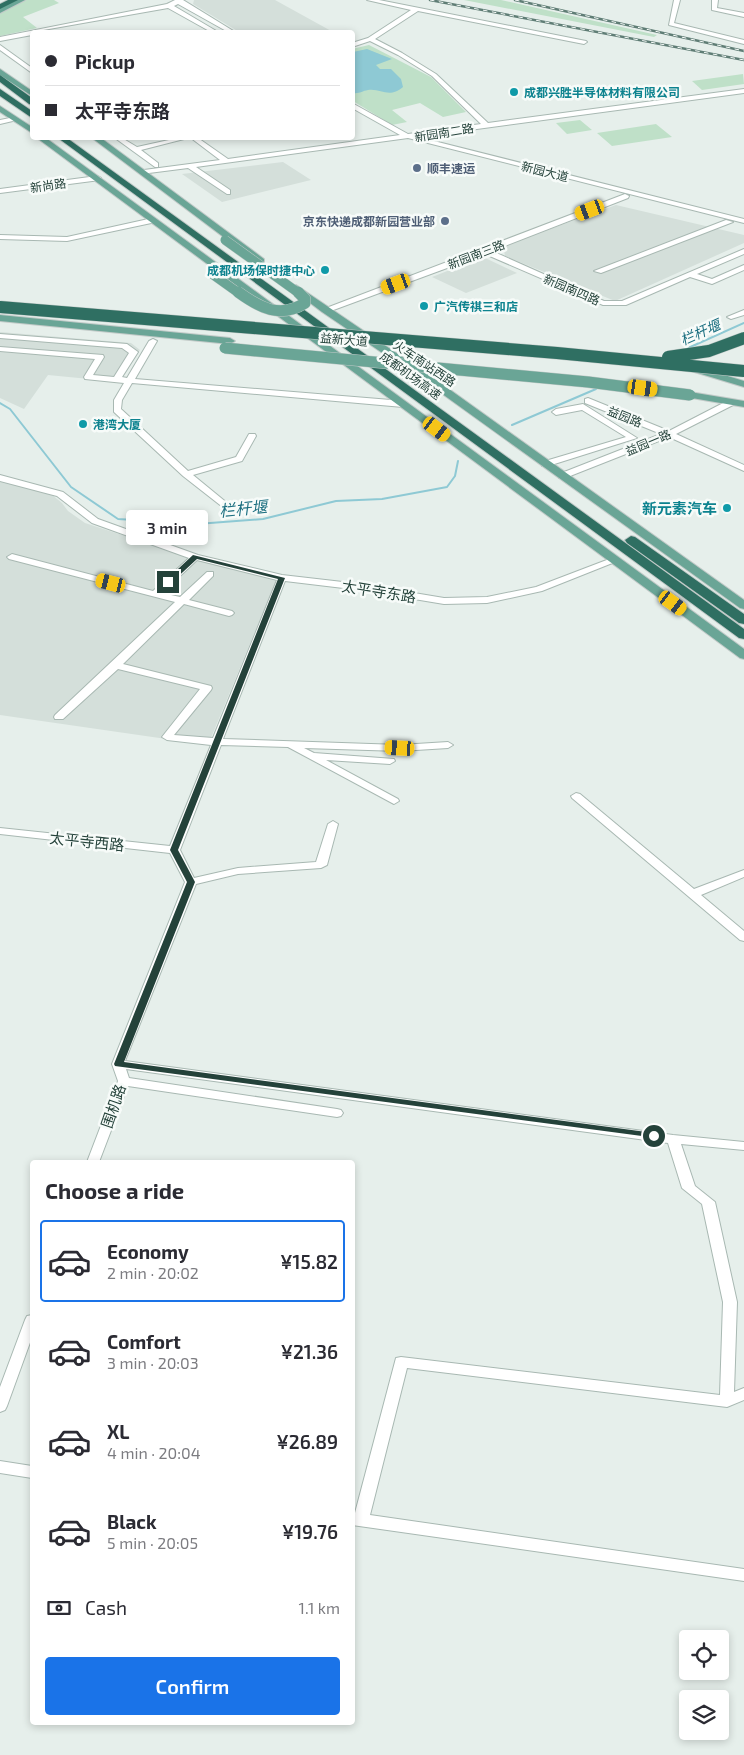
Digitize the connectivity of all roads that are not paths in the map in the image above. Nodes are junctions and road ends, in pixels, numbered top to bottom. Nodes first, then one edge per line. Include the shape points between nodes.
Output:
1 (14, 0) edge
2 (21, 0) edge
3 (180, 0) edge
4 (370, 0) edge
5 (677, 0) edge
6 (715, 0) edge
7 (169, 6) junction
8 (0, 7) edge
9 (417, 9) junction
10 (0, 11) edge
11 (744, 16) edge
12 (43, 30) edge
13 (211, 30) edge
14 (229, 30) edge
15 (30, 33) edge
16 (0, 39) edge
17 (370, 39) junction
18 (584, 42) dead end
19 (744, 42) edge
20 (355, 44) edge
21 (0, 47) edge
22 (30, 70) edge
23 (0, 72) edge
24 (0, 78) edge
25 (0, 85) edge
26 (744, 91) edge
27 (0, 92) edge
28 (30, 93) edge
29 (0, 100) edge
30 (30, 100) edge
31 (355, 107) edge
32 (0, 108) edge
33 (30, 108) edge
34 (355, 113) edge
35 (30, 114) edge
36 (16, 119) junction
37 (0, 122) edge
38 (30, 122) edge
39 (486, 125) junction
40 (30, 130) edge
41 (411, 137) junction
42 (399, 138) junction
43 (44, 140) edge
44 (55, 140) edge
45 (65, 140) edge
46 (75, 140) edge
47 (82, 140) edge
48 (99, 140) edge
49 (121, 140) edge
50 (175, 140) edge
51 (197, 140) edge
52 (136, 149) junction
53 (102, 159) junction
54 (227, 161) junction
55 (155, 164) dead end
56 (190, 166) junction
57 (144, 172) junction
58 (97, 178) junction
59 (124, 183) junction
60 (0, 191) edge
61 (227, 192) dead end
62 (625, 196) junction
63 (189, 206) junction
64 (153, 220) junction
65 (744, 221) edge
66 (730, 222) junction
67 (744, 226) edge
68 (0, 237) edge
69 (485, 251) junction
70 (744, 251) edge
71 (240, 264) junction
72 (744, 268) edge
73 (598, 272) dead end
74 (690, 274) junction
75 (0, 307) edge
76 (325, 310) junction
77 (744, 312) edge
78 (0, 313) edge
79 (731, 317) dead end
80 (0, 318) edge
81 (340, 320) junction
82 (0, 327) edge
83 (0, 336) edge
84 (744, 338) edge
85 (153, 341) junction
86 (227, 345) junction
87 (0, 349) edge
88 (557, 353) junction
89 (744, 371) edge
90 (744, 378) edge
91 (117, 379) junction
92 (130, 380) junction
93 (744, 384) edge
94 (690, 391) junction
95 (744, 396) edge
96 (588, 401) dead end
97 (732, 402) junction
98 (403, 404) junction
99 (744, 404) edge
100 (556, 412) dead end
101 (669, 434) junction
102 (252, 436) dead end
103 (633, 438) junction
104 (643, 445) junction
105 (545, 464) junction
106 (744, 468) edge
107 (186, 474) junction
108 (562, 476) junction
109 (0, 478) edge
110 (229, 509) dead end
111 (12, 557) dead end
112 (195, 557) junction
113 (614, 560) junction
114 (210, 574) dead end
115 (282, 578) junction
116 (154, 595) junction
117 (181, 603) junction
118 (744, 605) edge
119 (228, 614) dead end
120 (744, 620) edge
121 (744, 635) edge
122 (744, 655) edge
123 (116, 665) junction
124 (59, 716) dead end
125 (217, 742) junction
126 (288, 744) junction
127 (448, 745) dead end
128 (311, 756) junction
129 (390, 761) dead end
130 (576, 796) dead end
131 (394, 801) dead end
132 (333, 824) dead end
133 (0, 831) edge
134 (174, 850) junction
135 (744, 873) edge
136 (191, 882) junction
137 (693, 894) junction
138 (744, 937) edge
139 (118, 1064) junction
140 (124, 1081) junction
141 (337, 1113) dead end
142 (673, 1139) junction
143 (744, 1146) edge
144 (95, 1160) edge
145 (30, 1325) edge
146 (744, 1394) edge
147 (727, 1401) junction
148 (0, 1406) edge
149 (0, 1467) edge
150 (30, 1472) edge
151 (357, 1519) edge
152 (744, 1575) edge

1 - 8 highway
2 - 10 main road
3 - 7 street
3 - 14 street
4 - 9 street
5 - 19 street via 671,24
6 - 11 street via 714,9
7 - 12 street
7 - 13 street
9 - 17 street
9 - 18 street
15 - 16 street
17 - 20 street
17 - 39 street via 434,75
21 - 22 street
23 - 28 main road
24 - 30 highway
25 - 33 highway
26 - 39 street, 新园南二路
27 - 35 highway
29 - 38 highway
31 - 41 street, 新园大道
32 - 36 main road
34 - 42 street, 新园大道
36 - 37 street
36 - 40 main road
39 - 41 street, 新园南二路
41 - 42 street, 新园南二路
41 - 65 street, 新园大道
42 - 54 street, 新园南二路
42 - 62 street, 新园大道
43 - 58 main road
44 - 59 highway
45 - 59 highway, 成都机场高速
46 - 53 highway, 成都机场高速
47 - 53 highway
48 - 57 main road, 火车南站西路
49 - 52 street
50 - 52 street
51 - 54 street
52 - 55 street
53 - 71 highway, 成都机场高速
54 - 56 street, 新园南二路
56 - 57 street, 新园南二路
56 - 61 street
57 - 63 main road, 火车南站西路
58 - 60 street, 新尚路
58 - 64 main road
59 - 71 highway, 成都机场高速
62 - 66 street, 新园大道
62 - 69 street, 新园南三路
63 - 64 main road, bridge via 197,218 297,291 305,303 290,311 262,308 171,243
63 - 76 main road, 火车南站西路
64 - 68 street via 67,239
64 - 98 main road
66 - 67 street, 新园大道
66 - 73 street
69 - 74 street, 新园南四路 via 603,303 623,303
69 - 76 street, 新园南三路
70 - 74 street, 新园南四路
71 - 120 highway, 成都机场高速
71 - 121 highway, 成都机场高速
72 - 74 street via 712,282
75 - 88 highway, bridge
76 - 81 main road, 火车南站西路
77 - 79 street
78 - 90 highway
80 - 86 main road, 益新大道
81 - 93 main road via 388,338 637,358 693,368
81 - 105 main road, 火车南站西路
82 - 85 main road, 益新大道
83 - 91 street via 124,346 134,352
84 - 88 highway, bridge via 709,351 678,356
85 - 86 main road, 益新大道
85 - 92 street
86 - 94 main road, 益新大道, bridge
87 - 91 street via 100,357 88,376
88 - 89 highway, bridge
91 - 92 street
92 - 98 street
92 - 107 street via 118,400 117,410
94 - 95 main road, 益新大道
94 - 97 main road, 益新大道
96 - 101 street, 益园路
97 - 99 main road, 益新大道
97 - 101 street, 益园一路
98 - 113 main road
100 - 103 street via 583,406
101 - 104 street, 益园一路
101 - 106 street, 益园路
102 - 107 street via 239,459
103 - 104 street
103 - 105 street
104 - 108 street, 益园一路
105 - 108 main road, 火车南站西路
107 - 110 street
108 - 118 main road, 火车南站西路
109 - 112 street, 太平寺东路 via 60,494 95,522
111 - 116 street
112 - 115 street, 太平寺东路
112 - 116 street
113 - 115 street, 太平寺东路 via 539,589 487,600 444,601
113 - 122 main road
114 - 117 street
115 - 125 street
116 - 117 street
117 - 119 street
117 - 123 street
123 - 124 street
123 - 125 street via 206,688 167,737
125 - 126 street
125 - 134 street
126 - 127 street via 400,748
126 - 128 street
128 - 129 street
128 - 131 street
130 - 137 street
132 - 136 street via 321,865 238,871
133 - 134 street, 太平寺西路
134 - 136 street
135 - 137 street
136 - 139 street, 围机路
137 - 138 street
139 - 140 street, 围机路
139 - 142 street
140 - 141 street
140 - 144 street, 围机路
142 - 143 street
142 - 147 street via 689,1188 708,1202 730,1302
145 - 148 street
146 - 147 street
147 - 151 street via 401,1362
149 - 150 street
151 - 152 street

